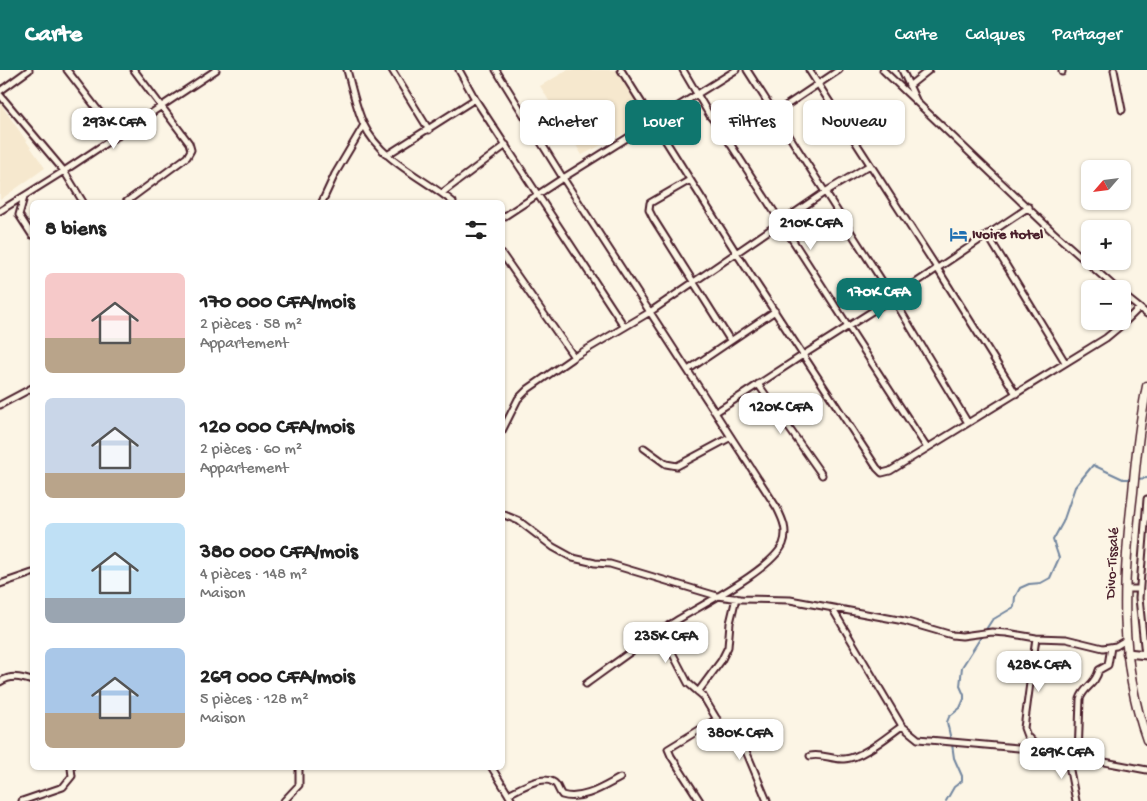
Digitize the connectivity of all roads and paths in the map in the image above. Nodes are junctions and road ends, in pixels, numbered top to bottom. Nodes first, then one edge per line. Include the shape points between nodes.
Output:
1 (29, 70) edge
2 (67, 70) edge
3 (134, 70) edge
4 (216, 70) edge
5 (347, 70) edge
6 (392, 70) edge
7 (459, 70) edge
8 (496, 70) edge
9 (621, 70) edge
10 (683, 70) edge
11 (736, 70) edge
12 (747, 70) edge
13 (808, 70) edge
14 (839, 70) edge
15 (883, 70) edge
16 (902, 70) edge
17 (929, 70) edge
18 (1114, 70) edge
19 (818, 84) junction
20 (909, 86) junction
21 (0, 91) edge
22 (697, 94) junction
23 (0, 95) edge
24 (476, 99) junction
25 (641, 100) edge
26 (688, 100) edge
27 (767, 100) edge
28 (793, 101) edge
29 (918, 103) junction
30 (162, 106) junction
31 (1122, 110) dead end
32 (364, 125) junction
33 (429, 130) junction
34 (118, 136) junction
35 (625, 139) edge
36 (793, 141) edge
37 (506, 145) junction
38 (669, 145) edge
39 (387, 155) junction
40 (870, 164) junction
41 (64, 171) junction
42 (562, 178) junction
43 (690, 180) junction
44 (825, 192) junction
45 (442, 193) junction
46 (538, 194) junction
47 (24, 197) junction
48 (82, 200) edge
49 (129, 200) edge
50 (323, 200) edge
51 (451, 200) edge
52 (1028, 207) junction
53 (0, 210) edge
54 (505, 216) edge
55 (782, 223) junction
56 (30, 232) edge
57 (988, 234) junction
58 (737, 254) junction
59 (505, 258) edge
60 (937, 268) junction
61 (1107, 280) edge
62 (693, 282) junction
63 (893, 298) junction
64 (1131, 301) edge
65 (1139, 308) junction
66 (775, 310) junction
67 (650, 312) junction
68 (1147, 314) edge
69 (624, 326) junction
70 (848, 328) junction
71 (730, 340) junction
72 (803, 355) junction
73 (574, 357) junction
74 (1065, 362) junction
75 (688, 370) junction
76 (758, 384) junction
77 (1147, 386) edge
78 (30, 389) edge
79 (1016, 394) junction
80 (0, 405) edge
81 (716, 412) junction
82 (968, 422) junction
83 (505, 426) edge
84 (731, 437) junction
85 (644, 448) dead end
86 (927, 448) junction
87 (822, 475) dead end
88 (1147, 499) edge
89 (505, 515) edge
90 (30, 575) edge
91 (0, 584) edge
92 (1125, 589) junction
93 (1140, 589) junction
94 (717, 596) junction
95 (736, 598) junction
96 (832, 608) junction
97 (670, 625) junction
98 (1036, 638) junction
99 (1126, 640) junction
100 (1111, 647) junction
101 (1127, 653) junction
102 (1146, 655) edge
103 (30, 680) edge
104 (0, 682) edge
105 (586, 684) dead end
106 (698, 692) junction
107 (716, 719) junction
108 (902, 726) junction
109 (1147, 740) edge
110 (1040, 750) junction
111 (1067, 755) junction
112 (810, 756) dead end
113 (1078, 757) junction
114 (71, 770) edge
115 (299, 770) edge
116 (493, 770) edge
117 (1147, 770) edge
118 (620, 778) dead end
119 (508, 794) junction
120 (583, 799) edge
121 (22, 801) edge
122 (284, 801) edge
123 (512, 801) edge
124 (700, 801) edge
125 (767, 801) edge
126 (1076, 801) edge

1 - 21 street
2 - 34 street
3 - 30 street
4 - 30 street
5 - 32 street
6 - 33 street
7 - 24 street
8 - 42 street
9 - 25 street
10 - 22 street
11 - 22 street
12 - 27 street
13 - 19 street
14 - 19 street
15 - 29 street
16 - 20 street
17 - 20 street
18 - 31 street
19 - 28 street
19 - 40 street
20 - 29 street
22 - 26 street
22 - 55 street
23 - 41 street
24 - 33 street
24 - 37 street
29 - 52 street
30 - 34 street
30 - 49 street via 190,150 187,157
32 - 39 street
32 - 50 street
33 - 39 street
34 - 41 street
35 - 42 street
36 - 44 street
37 - 45 street
37 - 46 street
38 - 43 street
39 - 45 street
40 - 44 street
40 - 60 street
41 - 47 street
41 - 48 street
42 - 46 street
42 - 67 street
43 - 58 street
43 - 62 street via 650,203 649,210
44 - 55 street
44 - 63 street
45 - 51 street
46 - 54 street
46 - 69 street
47 - 53 street
47 - 56 street via 19,216
52 - 57 street
52 - 61 street
55 - 58 street
55 - 70 street
57 - 60 street
57 - 74 street
58 - 62 street
58 - 66 street
59 - 73 street
60 - 63 street
60 - 79 street
62 - 67 street
62 - 71 street
63 - 70 street
63 - 82 street
64 - 65 street
65 - 68 street
65 - 74 street via 1115,330
66 - 71 street
66 - 72 street
67 - 69 street
67 - 75 street
69 - 73 street
70 - 72 street
70 - 86 street
71 - 75 street
72 - 76 street
72 - 86 street via 882,473
73 - 83 street via 528,389 518,399
74 - 79 street
75 - 81 street
76 - 81 street
76 - 87 street
77 - 92 main road, Divo-Tissalé via 1131,504
78 - 80 street
79 - 82 street
81 - 84 street
82 - 86 street
84 - 85 street via 677,466 666,464
84 - 94 street via 777,508 786,534 782,545 767,562
88 - 93 street
89 - 94 street via 519,521 573,558 610,564
90 - 91 street
92 - 93 street
92 - 99 main road, Divo-Tissalé
93 - 102 street
94 - 95 street
94 - 97 street
95 - 96 street via 790,600
95 - 106 street via 728,647
96 - 98 street via 904,621 952,635 992,632
96 - 108 street
97 - 105 street
97 - 106 street via 666,643 688,684
98 - 100 street via 1066,639 1095,647
98 - 110 street via 1024,728
99 - 100 street
99 - 101 main road, Divo-Tissalé
100 - 113 street via 1108,665 1100,669 1095,681 1082,694
101 - 102 street
101 - 109 main road, Divo-Tissalé via 1132,686
103 - 104 street via 15,676
106 - 107 street
107 - 124 street via 668,749
107 - 125 street via 746,751
108 - 110 street via 918,739
108 - 112 street via 854,757
110 - 111 street
111 - 113 street
111 - 126 street
113 - 117 street
114 - 121 street via 72,776 63,787
115 - 122 street via 299,785
116 - 119 street
118 - 120 street
119 - 120 street via 530,783 551,781 565,797
119 - 123 street

